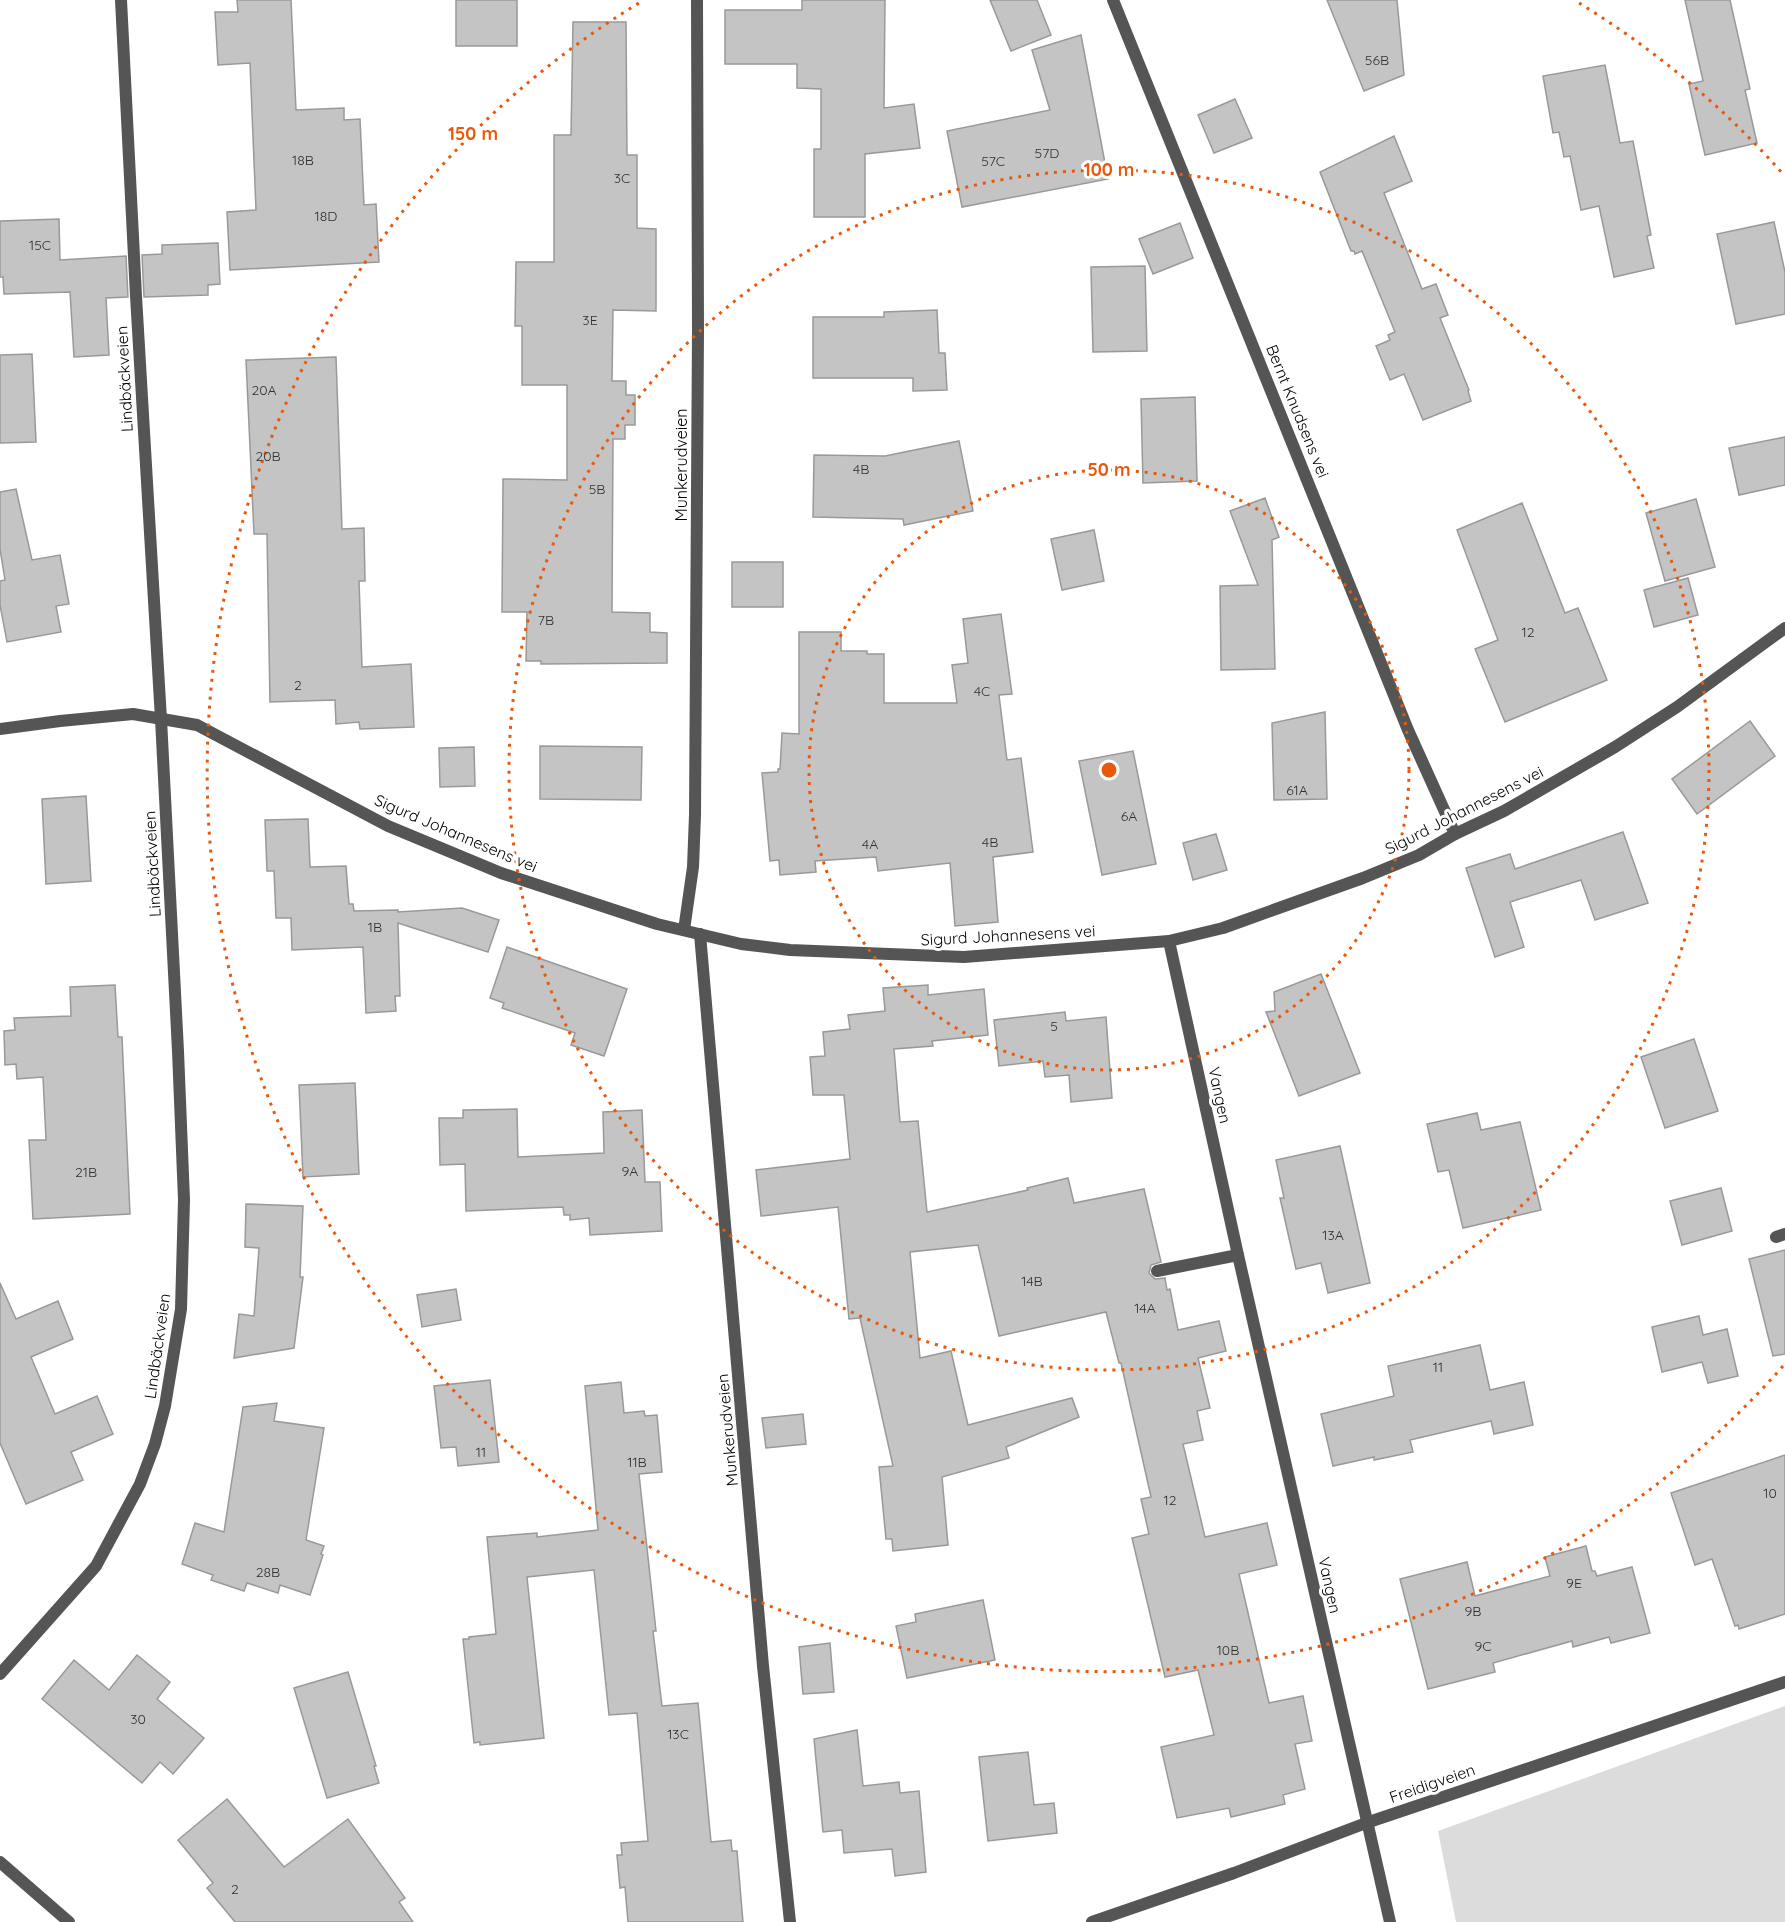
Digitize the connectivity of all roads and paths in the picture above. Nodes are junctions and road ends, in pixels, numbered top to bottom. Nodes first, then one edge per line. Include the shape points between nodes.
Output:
1 (121, 0) edge
2 (697, 0) edge
3 (1113, 0) edge
4 (1785, 628) edge
5 (161, 719) junction
6 (0, 729) edge
7 (1455, 834) junction
8 (684, 930) junction
9 (700, 934) junction
10 (1169, 941) junction
11 (1238, 1255) junction
12 (1157, 1271) dead end
13 (0, 1674) edge
14 (1785, 1682) edge
15 (1366, 1823) junction
16 (0, 1862) edge
17 (69, 1922) edge
18 (790, 1922) edge
19 (1092, 1922) edge
20 (1390, 1922) edge

1 - 5 street, Lindbäckveien
2 - 8 street, Munkerudveien via 695,815
3 - 7 street, Bernt Knudsens vei via 1408,730
4 - 7 street, Sigurd Johannesens vei via 1616,747 1504,811
5 - 6 street, Sigurd Johannesens vei via 133,714
5 - 8 street, Sigurd Johannesens vei via 197,725 388,826 501,873
5 - 13 street, Lindbäckveien via 184,1200 178,1331 165,1406 140,1484 96,1566
7 - 10 street, Sigurd Johannesens vei via 1419,855 1363,878 1223,928
8 - 9 street, Sigurd Johannesens vei
9 - 10 street, Sigurd Johannesens vei via 790,950 964,957
9 - 18 street, Munkerudveien via 763,1666
10 - 11 street, Vangen
11 - 12 street
11 - 15 street, Vangen
14 - 15 street, Freidigveien
15 - 19 street, Freidigveien
15 - 20 street, Vangen
16 - 17 street

